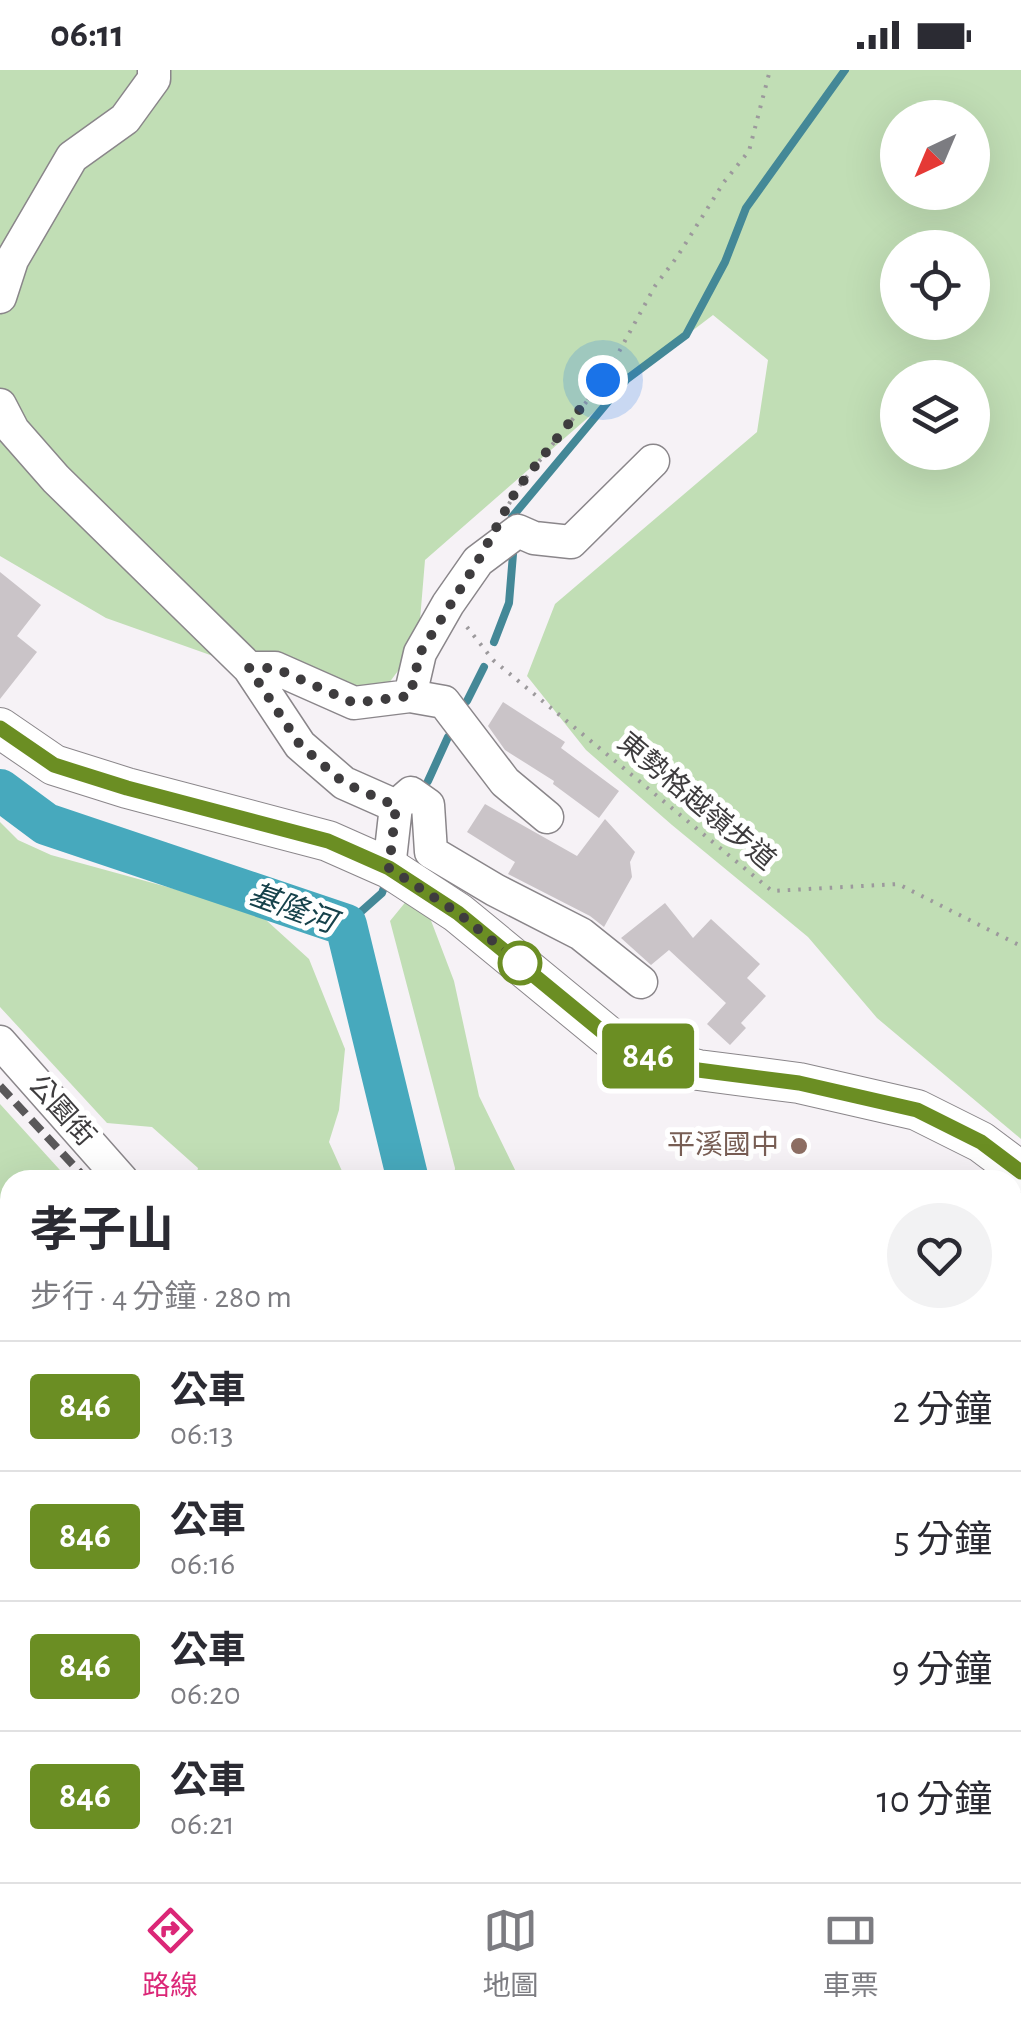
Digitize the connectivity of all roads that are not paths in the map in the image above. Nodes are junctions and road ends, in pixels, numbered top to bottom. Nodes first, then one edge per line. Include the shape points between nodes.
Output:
1 (154, 70) edge
2 (0, 297) edge
3 (0, 405) edge
4 (653, 461) dead end
5 (249, 668) junction
6 (410, 696) junction
7 (0, 728) edge
8 (396, 806) junction
9 (547, 817) dead end
10 (397, 874) junction
11 (642, 982) dead end
12 (0, 1042) edge
13 (113, 1170) edge
14 (1018, 1170) edge

1 - 2 street via 126,119 72,157 12,260
3 - 5 street via 56,479
4 - 6 street via 571,542 518,532 478,561 420,653
5 - 6 street via 275,668 354,703
5 - 8 street via 300,745 344,783
6 - 9 street via 444,702 505,782
7 - 10 main road via 54,765 328,841
8 - 10 street
8 - 11 street via 411,793 428,805 430,852 581,934
10 - 14 main road via 458,913 610,1038 653,1059 917,1110 981,1142
12 - 13 street, 公園街

